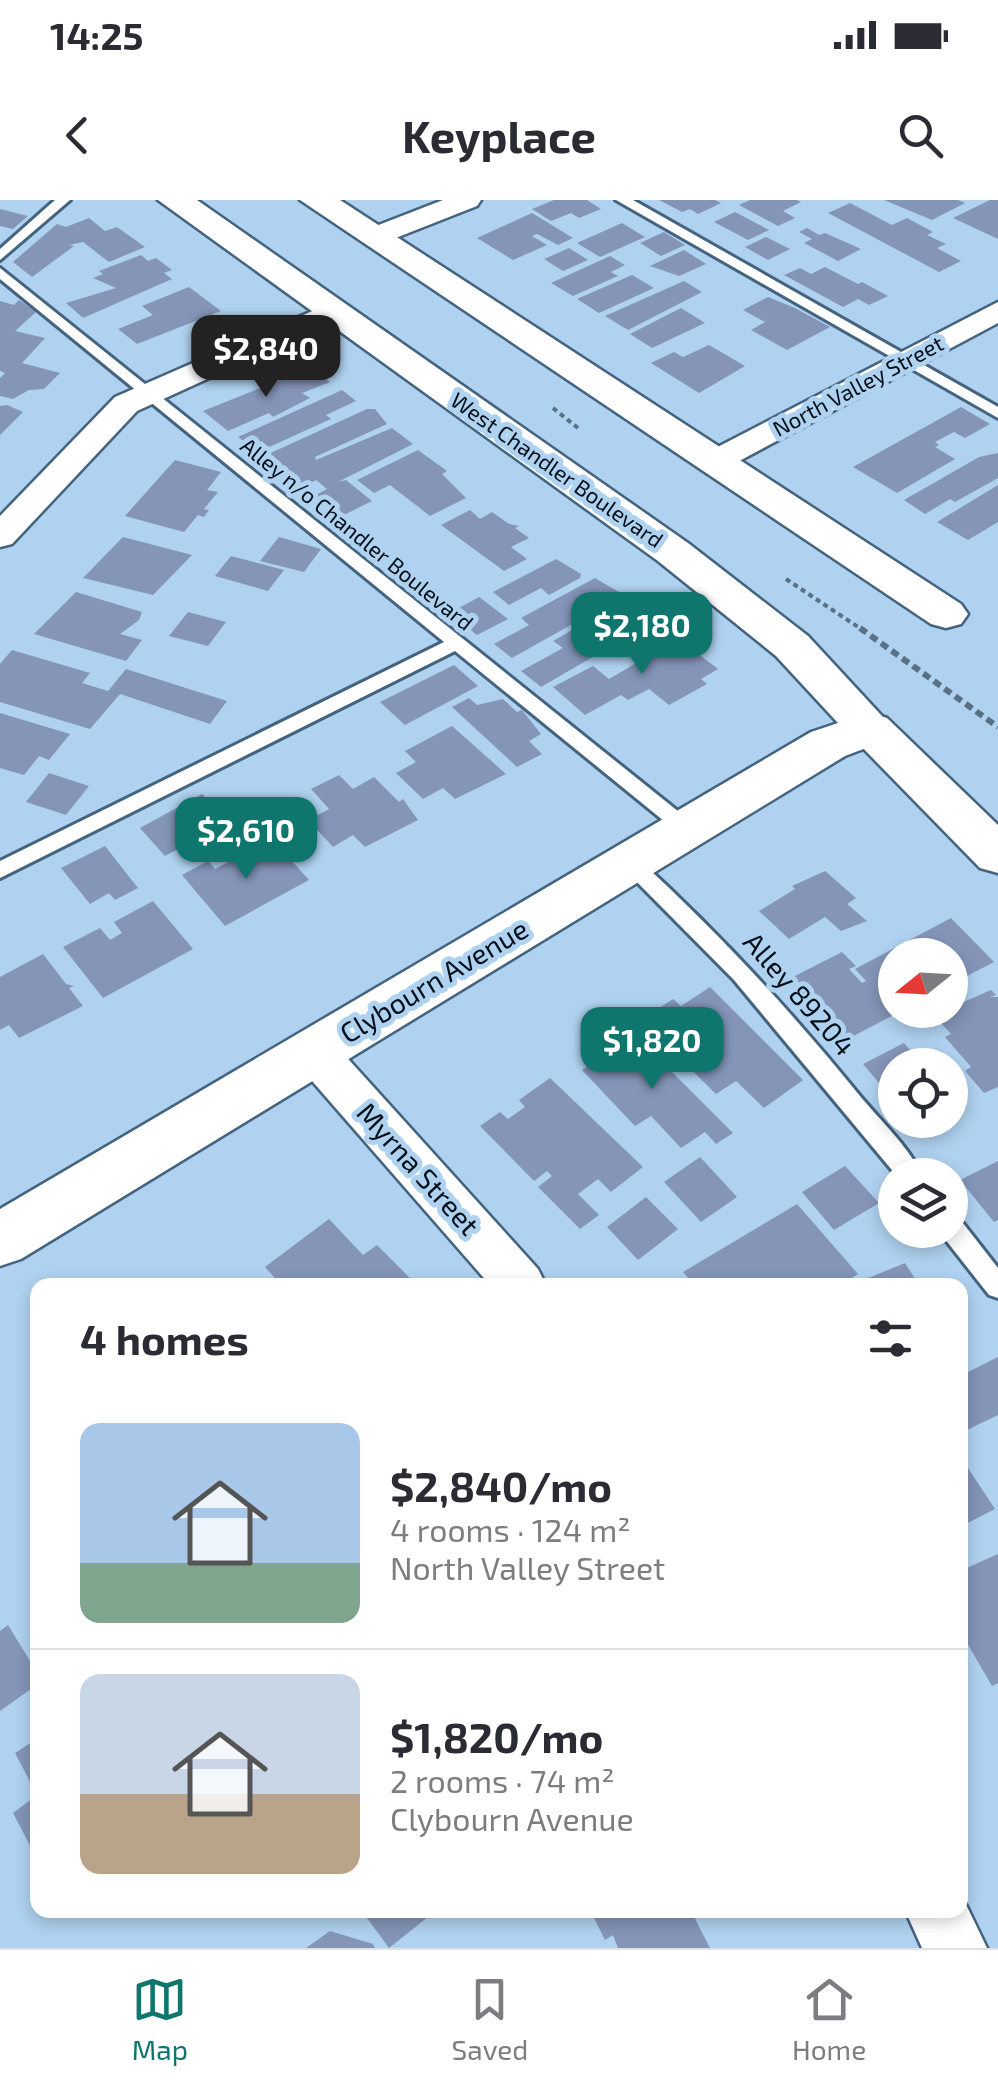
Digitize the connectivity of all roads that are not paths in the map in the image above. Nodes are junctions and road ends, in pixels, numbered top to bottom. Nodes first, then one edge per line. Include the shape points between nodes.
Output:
1 (63, 200) edge
2 (175, 200) edge
3 (317, 200) edge
4 (467, 200) edge
5 (623, 200) edge
6 (373, 237) junction
7 (0, 256) edge
8 (0, 272) edge
9 (334, 310) junction
10 (998, 311) edge
11 (906, 360) junction
12 (146, 392) junction
13 (998, 413) edge
14 (717, 460) junction
15 (0, 536) edge
16 (946, 614) dead end
17 (456, 643) junction
18 (871, 729) junction
19 (687, 829) junction
20 (998, 855) edge
21 (630, 863) junction
22 (0, 870) edge
23 (316, 1052) junction
24 (896, 1158) edge
25 (0, 1240) edge
26 (968, 1248) edge
27 (515, 1278) edge
28 (998, 1286) edge
29 (940, 1918) edge
30 (956, 1948) edge

1 - 7 lane
2 - 9 main road, West Chandler Boulevard
3 - 6 main road
4 - 6 street
5 - 11 lane
6 - 14 main road
8 - 12 lane, Alley n/o Chandler Boulevard
9 - 12 street
9 - 18 main road, West Chandler Boulevard via 673,552 792,646
10 - 11 street, North Valley Street
11 - 13 lane
11 - 14 street, North Valley Street
12 - 15 street via 126,404
12 - 17 lane, Alley n/o Chandler Boulevard
14 - 16 main road
17 - 19 lane, Alley n/o Chandler Boulevard
17 - 22 lane
18 - 19 main road, Clybourn Avenue via 828,744
18 - 20 main road, West Chandler Boulevard
19 - 21 main road, Clybourn Avenue
21 - 23 main road, Clybourn Avenue
21 - 24 lane, Alley 89204 via 768,1003
23 - 25 main road, Clybourn Avenue
23 - 27 street, Myrna Street
26 - 28 lane
29 - 30 street

